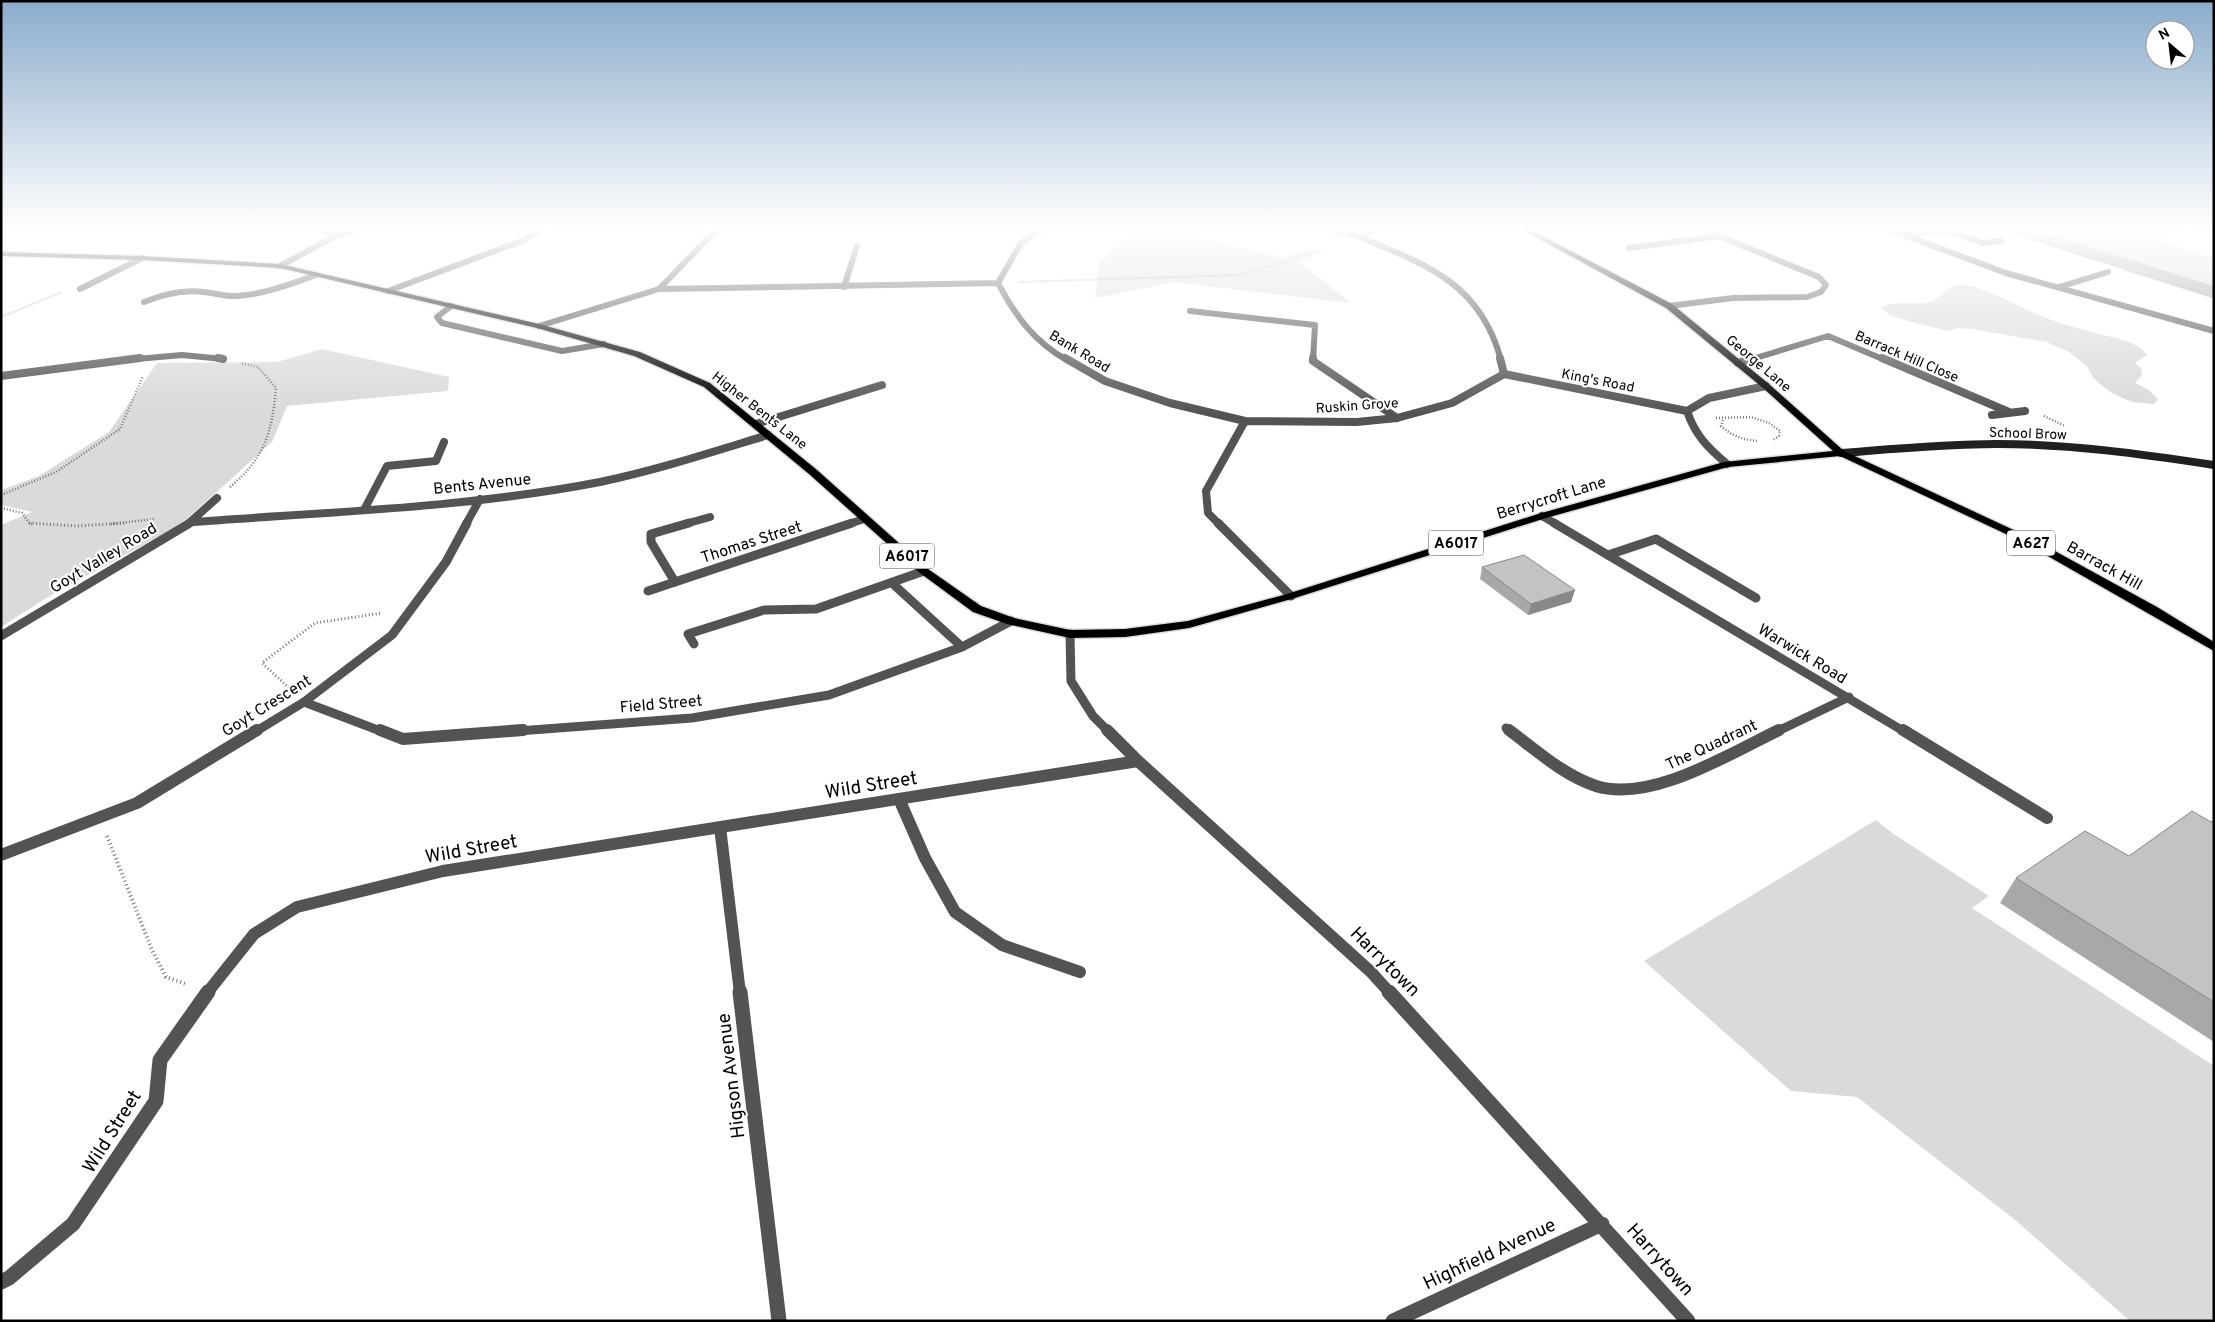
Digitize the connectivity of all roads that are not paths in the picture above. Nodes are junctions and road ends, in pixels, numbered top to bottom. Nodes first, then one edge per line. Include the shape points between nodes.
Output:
1 (269, 291) edge
2 (388, 291) edge
3 (654, 291) edge
4 (1003, 291) edge
5 (1461, 291) edge
6 (1640, 291) edge
7 (1822, 291) edge
8 (2073, 291) edge
9 (144, 302) dead end
10 (451, 306) junction
11 (1669, 306) junction
12 (1190, 311) dead end
13 (539, 326) junction
14 (2214, 331) edge
15 (604, 344) junction
16 (223, 359) road end
17 (1738, 363) junction
18 (1504, 374) junction
19 (1, 376) edge
20 (882, 385) dead end
21 (1766, 386) junction
22 (1687, 411) junction
23 (2025, 411) dead end
24 (2009, 412) junction
25 (1992, 415) dead end
26 (1398, 418) junction
27 (1245, 421) junction
28 (756, 424) junction
29 (768, 435) junction
30 (444, 442) dead end
31 (1842, 453) junction
32 (1727, 464) junction
33 (2214, 465) edge
34 (217, 498) road end
35 (480, 499) junction
36 (365, 508) junction
37 (710, 516) dead end
38 (1542, 516) junction
39 (864, 519) junction
40 (192, 522) junction
41 (1608, 555) junction
42 (924, 571) junction
43 (675, 582) junction
44 (893, 584) junction
45 (648, 591) dead end
46 (1291, 596) junction
47 (1756, 598) dead end
48 (1011, 621) junction
49 (1070, 634) junction
50 (1, 636) edge
51 (694, 644) dead end
52 (962, 647) junction
53 (2214, 647) edge
54 (1849, 697) junction
55 (304, 702) junction
56 (1506, 728) dead end
57 (1138, 760) junction
58 (899, 799) junction
59 (2047, 818) dead end
60 (720, 828) junction
61 (1, 855) edge
62 (1080, 972) dead end
63 (1602, 1224) junction
64 (1, 1282) edge
65 (779, 1321) edge
66 (1393, 1321) edge
67 (1688, 1321) edge

1 - 9 street via 226,297 173,292
2 - 10 main road, Higher Bents Lane / A6017
3 - 13 street
4 - 27 street, Bank Road via 1031,334 1062,357 1105,381 1170,403
5 - 18 street via 1472,299 1487,321
6 - 11 main road, George Lane / A627
7 - 11 street via 1807,297 1733,298
8 - 14 street
10 - 13 main road, Higher Bents Lane / A6017
10 - 15 street via 437,317 442,323 562,351
11 - 17 main road, George Lane / A627
12 - 26 street via 1315,325 1313,361
13 - 15 main road, Higher Bents Lane / A6017
15 - 28 main road, Higher Bents Lane / A6017 via 637,354 707,385
16 - 19 street via 182,355
17 - 21 main road, George Lane / A627
17 - 24 street, Barrack Hill Close via 1828,336
18 - 22 street, King's Road
18 - 26 street, Ruskin Grove via 1452,403
20 - 28 street
21 - 22 street via 1709,398
21 - 31 main road, George Lane / A627
22 - 32 street via 1701,442
23 - 24 street
24 - 25 street
26 - 27 street, Ruskin Grove via 1357,422
27 - 46 street via 1206,491 1208,513
28 - 29 main road, Higher Bents Lane / A6017
29 - 35 street, Bents Avenue via 599,482
29 - 39 main road, Higher Bents Lane / A6017
30 - 36 street via 436,461 387,466
31 - 32 main road, Berrycroft Lane / A6017
31 - 33 main road, School Brow via 1942,445 2020,444 2110,449
31 - 53 main road, Barrack Hill / A627 via 2029,541
32 - 38 main road, Berrycroft Lane / A6017
34 - 40 street, Goyt Valley Road
35 - 36 street, Bents Avenue
35 - 55 street, Goyt Crescent via 446,562 392,636
36 - 40 street, Bents Avenue
37 - 43 street via 651,534 651,542
38 - 41 street, Warwick Road
38 - 46 main road, Berrycroft Lane / A6017
39 - 42 main road, Higher Bents Lane / A6017
39 - 43 street, Thomas Street
40 - 50 street, Goyt Valley Road
41 - 47 street via 1656,539
41 - 54 street, Warwick Road
42 - 44 street
42 - 48 main road, Higher Bents Lane / A6017 via 977,609
43 - 45 street, Thomas Street
44 - 51 street via 816,610 764,610 688,634
44 - 52 street
46 - 49 main road, Berrycroft Lane / A6017 via 1189,624 1125,633
48 - 49 main road, Higher Bents Lane / A6017
48 - 52 street, Field Street
49 - 57 street, Harrytown via 1071,681 1093,716
52 - 55 street, Field Street via 829,695 692,718 403,739
54 - 56 street, The Quadrant via 1672,781 1635,790 1597,786 1564,771
54 - 59 street, Warwick Road
55 - 61 street, Goyt Crescent via 138,803
57 - 58 street, Wild Street
57 - 63 street, Harrytown via 1371,972
58 - 60 street, Wild Street
58 - 62 street via 925,858 955,912 1002,945
60 - 64 street, Wild Street via 444,871 369,888 297,907 254,934 207,992 160,1060 156,1101 73,1224
60 - 65 street, Higson Avenue
63 - 66 street, Highfield Avenue
63 - 67 street, Harrytown

